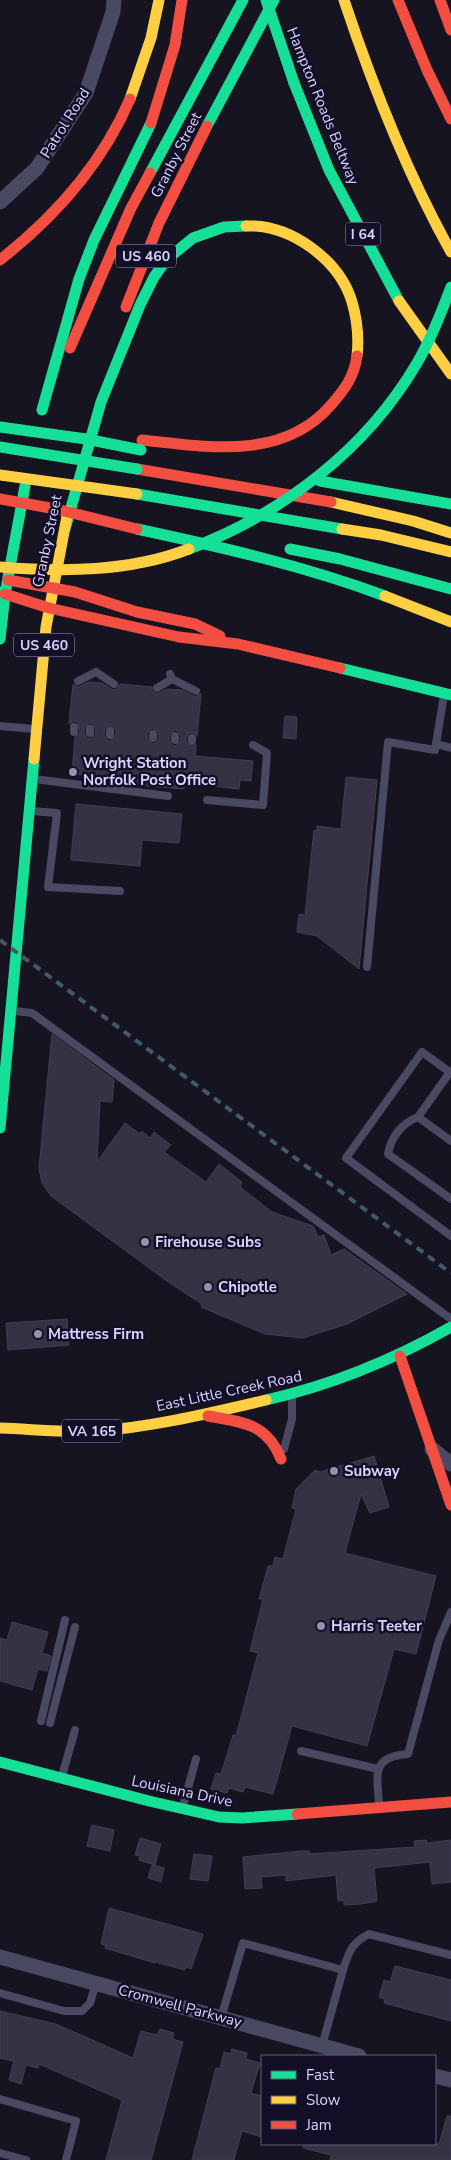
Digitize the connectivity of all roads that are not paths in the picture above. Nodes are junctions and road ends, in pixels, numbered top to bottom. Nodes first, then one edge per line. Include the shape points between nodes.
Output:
1 (114, 0) edge
2 (159, 0) edge
3 (182, 0) edge
4 (243, 0) edge
5 (266, 0) edge
6 (274, 0) edge
7 (344, 0) edge
8 (398, 0) edge
9 (440, 0) edge
10 (449, 0) edge
11 (451, 8) edge
12 (451, 30) edge
13 (451, 120) edge
14 (0, 202) edge
15 (451, 252) edge
16 (0, 260) edge
17 (451, 287) edge
18 (120, 321) dead end
19 (103, 364) dead end
20 (451, 374) edge
21 (42, 410) junction
22 (0, 427) edge
23 (141, 445) junction
24 (0, 447) edge
25 (170, 455) dead end
26 (0, 475) edge
27 (295, 476) dead end
28 (0, 499) edge
29 (451, 504) edge
30 (56, 509) junction
31 (132, 515) dead end
32 (65, 529) junction
33 (200, 530) dead end
34 (451, 533) edge
35 (245, 539) dead end
36 (279, 546) dead end
37 (451, 552) edge
38 (0, 567) edge
39 (8, 580) junction
40 (52, 588) junction
41 (451, 589) edge
42 (3, 593) edge
43 (49, 608) junction
44 (1, 618) edge
45 (451, 622) edge
46 (0, 640) edge
47 (238, 644) junction
48 (96, 672) junction
49 (171, 676) junction
50 (78, 681) dead end
51 (94, 682) dead end
52 (114, 684) dead end
53 (157, 688) dead end
54 (179, 690) dead end
55 (196, 692) dead end
56 (448, 694) edge
57 (0, 726) edge
58 (36, 730) junction
59 (436, 744) junction
60 (253, 745) dead end
61 (451, 748) edge
62 (32, 779) junction
63 (168, 796) dead end
64 (207, 800) dead end
65 (30, 810) junction
66 (120, 891) dead end
67 (367, 967) dead end
68 (5, 1011) edge
69 (450, 1072) edge
70 (418, 1116) junction
71 (0, 1128) edge
72 (451, 1141) edge
73 (451, 1199) edge
74 (451, 1236) edge
75 (451, 1319) edge
76 (451, 1328) edge
77 (400, 1356) junction
78 (292, 1394) junction
79 (202, 1414) junction
80 (0, 1428) edge
81 (431, 1448) junction
82 (281, 1458) joint
83 (451, 1464) edge
84 (451, 1504) edge
85 (451, 1612) edge
86 (66, 1620) dead end
87 (75, 1627) dead end
88 (41, 1721) dead end
89 (50, 1723) dead end
90 (75, 1730) dead end
91 (301, 1751) dead end
92 (196, 1759) dead end
93 (0, 1762) edge
94 (378, 1769) junction
95 (61, 1778) junction
96 (451, 1802) edge
97 (379, 1807) junction
98 (182, 1808) junction
99 (451, 1955) edge
100 (0, 1957) edge
101 (343, 1970) junction
102 (96, 1983) junction
103 (0, 1993) edge
104 (221, 2018) junction
105 (322, 2046) junction
106 (355, 2055) edge
107 (436, 2076) edge
108 (451, 2080) edge
109 (0, 2098) edge
110 (0, 2152) edge
111 (26, 2160) edge
112 (66, 2160) edge

1 - 14 street, Patrol Road via 86,94 37,168
2 - 16 main road via 145,62 107,145 64,204
3 - 21 main road via 175,45 154,116 94,240 79,279
4 - 21 main road, Granby Street / US 460 via 131,208
5 - 20 main road, Hampton Roads Beltway / I 64, bridge via 294,84 329,170 400,303
6 - 18 main road, Granby Street / US 460 via 159,223
7 - 15 main road via 402,155 435,226
8 - 13 main road
9 - 12 main road
10 - 11 main road
17 - 38 main road, bridge via 425,352 385,410 339,460 269,512 178,554 144,562 50,570
19 - 32 main road, Granby Street / US 460
21 - 39 main road, Granby Street / US 460
22 - 23 main road, bridge
23 - 25 main road
23 - 32 main road via 259,445 305,429 330,408 348,385 355,368 357,326 344,284 309,244 286,232 256,225 223,227 200,235 165,262 147,287 101,403
24 - 34 main road, bridge via 304,496 373,510
26 - 37 main road, bridge via 137,494 381,535
27 - 29 main road
28 - 30 main road, bridge
30 - 31 main road, bridge
30 - 45 main road, bridge via 297,567 411,604
32 - 40 main road, Granby Street / US 460
33 - 35 main road
36 - 41 main road
39 - 40 main road
39 - 42 main road, Granby Street / US 460
40 - 43 main road, Granby Street / US 460
40 - 47 main road via 194,624
42 - 43 main road
42 - 44 main road, Granby Street / US 460
43 - 47 main road via 179,637
43 - 58 main road, Granby Street / US 460
44 - 46 main road, Granby Street / US 460
47 - 56 main road
48 - 50 lane
48 - 51 lane
48 - 52 lane
49 - 53 lane
49 - 54 lane
49 - 55 lane
56 - 59 lane
57 - 58 lane
58 - 62 main road, Granby Street / US 460
59 - 61 lane
59 - 67 lane via 435,750 388,742
60 - 64 lane via 267,753 263,805
62 - 63 lane
62 - 65 main road, Granby Street / US 460
65 - 66 lane via 57,814 48,887
65 - 68 main road, Granby Street / US 460
68 - 71 main road, Granby Street / US 460
68 - 75 lane via 32,1013
69 - 70 lane
69 - 74 lane via 422,1052 346,1158
70 - 72 lane
70 - 73 lane via 406,1122 390,1142 388,1154
76 - 77 main road, East Little Creek Road / VA 165
77 - 78 main road, East Little Creek Road / VA 165
77 - 81 main road
78 - 79 main road, East Little Creek Road / VA 165
78 - 82 lane via 292,1419
79 - 80 main road, East Little Creek Road / VA 165 via 93,1431
79 - 82 main road via 258,1429 270,1438
81 - 83 street
81 - 84 main road
85 - 94 lane via 439,1640 408,1754 388,1757
86 - 88 lane
87 - 89 lane
90 - 95 lane
91 - 94 lane
92 - 98 lane
93 - 95 main road, Louisiana Drive
94 - 97 lane
95 - 98 main road, Louisiana Drive
96 - 97 main road, Louisiana Drive
97 - 98 main road, Louisiana Drive via 242,1818 219,1817
99 - 101 lane via 369,1934 356,1940
100 - 102 street, Cromwell Parkway
101 - 104 lane via 243,1943
101 - 105 lane
102 - 103 lane via 90,2003 82,2011 64,2012
102 - 104 street, Cromwell Parkway
104 - 105 street, Cromwell Parkway
105 - 106 street, Cromwell Parkway
107 - 108 street
109 - 112 lane via 76,2121
110 - 111 lane

